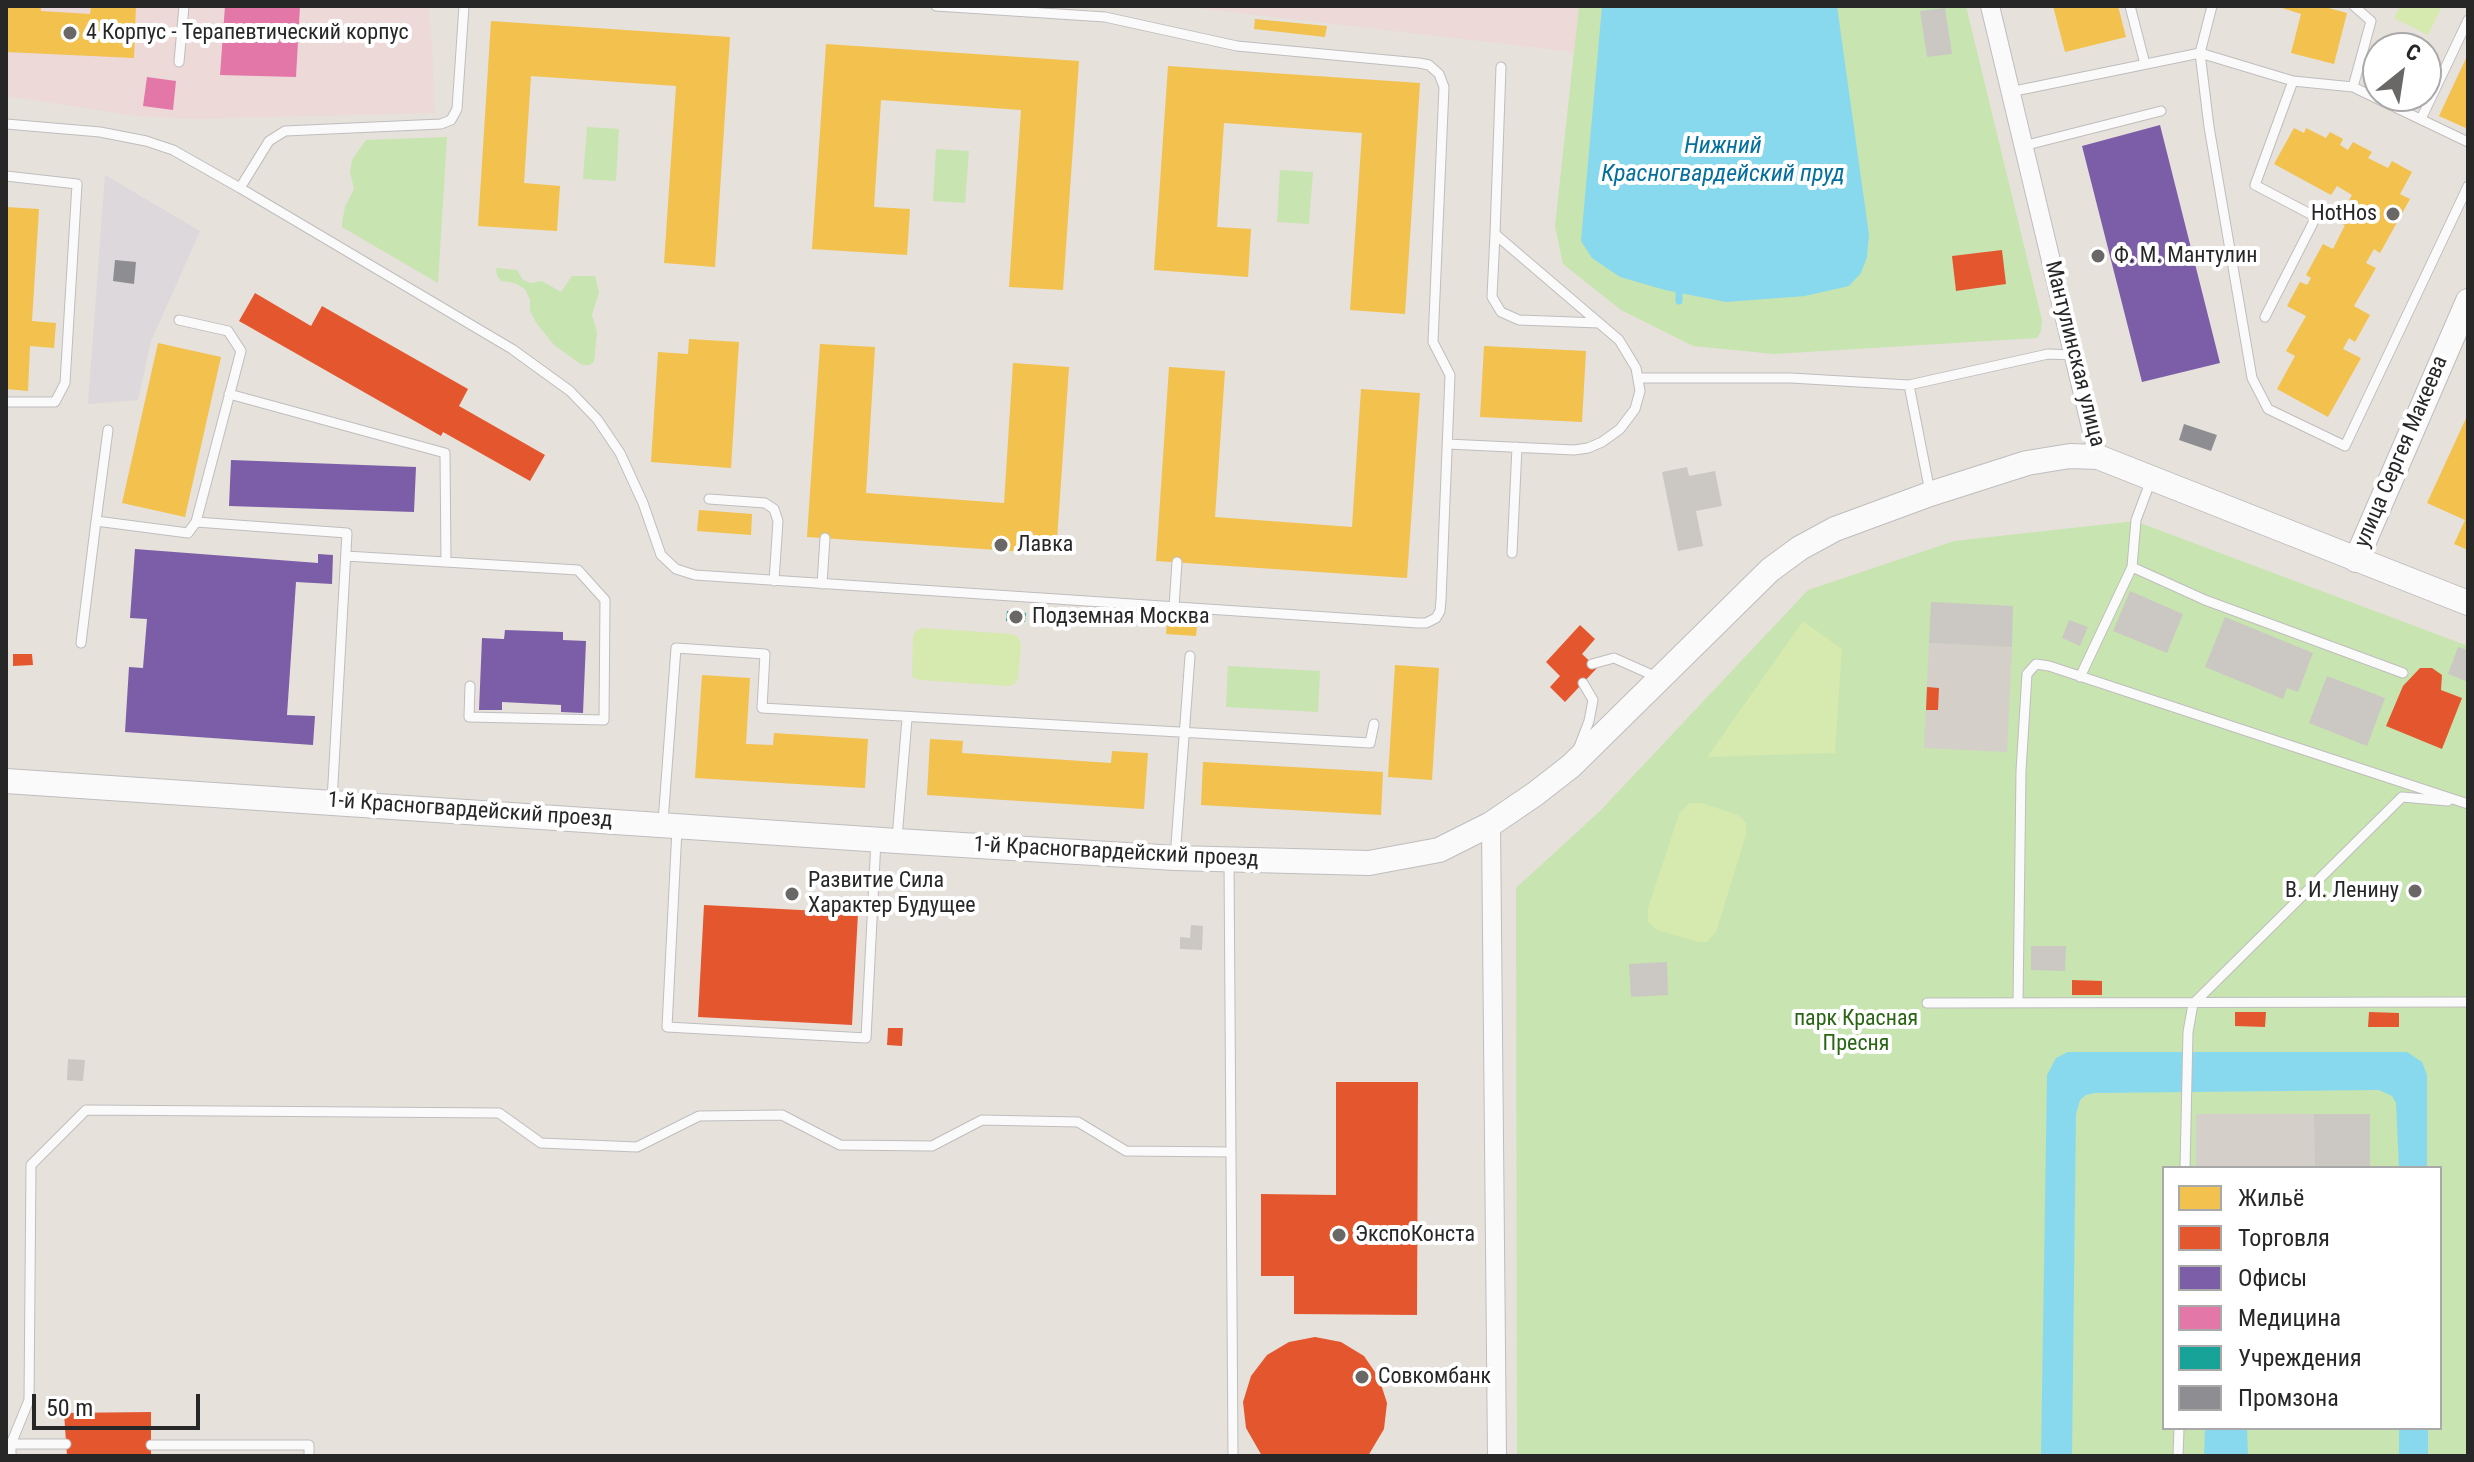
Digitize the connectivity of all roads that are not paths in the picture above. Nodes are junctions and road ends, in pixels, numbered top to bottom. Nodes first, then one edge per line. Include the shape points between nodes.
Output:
1 (184, 6) edge
2 (464, 6) edge
3 (936, 6) edge
4 (1990, 6) edge
5 (2130, 6) edge
6 (2212, 6) edge
7 (2354, 6) edge
8 (2468, 20) edge
9 (2200, 53) junction
10 (179, 62) dead end
11 (2145, 64) junction
12 (1501, 67) dead end
13 (2293, 81) junction
14 (2353, 87) junction
15 (2010, 92) junction
16 (2161, 111) dead end
17 (2421, 119) junction
18 (6, 124) edge
19 (2468, 142) edge
20 (2023, 146) junction
21 (6, 176) edge
22 (2468, 186) edge
23 (240, 188) junction
24 (1495, 234) junction
25 (2468, 301) edge
26 (2265, 317) dead end
27 (179, 320) dead end
28 (1600, 323) junction
29 (2074, 355) junction
30 (1639, 378) junction
31 (1909, 385) junction
32 (229, 394) junction
33 (6, 402) edge
34 (108, 430) dead end
35 (1447, 444) junction
36 (1517, 447) junction
37 (2098, 457) junction
38 (2152, 477) junction
39 (1930, 494) junction
40 (709, 499) dead end
41 (96, 521) junction
42 (196, 522) junction
43 (825, 538) dead end
44 (1512, 553) dead end
45 (346, 556) junction
46 (2356, 560) junction
47 (446, 562) junction
48 (1177, 562) dead end
49 (2132, 567) junction
50 (774, 581) junction
51 (822, 584) junction
52 (2468, 603) edge
53 (1174, 607) junction
54 (81, 643) dead end
55 (1190, 656) dead end
56 (1592, 664) dead end
57 (2403, 673) dead end
58 (2080, 677) junction
59 (1659, 678) junction
60 (1583, 683) dead end
61 (470, 686) dead end
62 (907, 719) junction
63 (1374, 724) dead end
64 (1184, 734) junction
65 (1571, 766) junction
66 (6, 781) edge
67 (2400, 781) junction
68 (2402, 797) junction
69 (332, 801) junction
70 (2468, 803) edge
71 (1491, 824) junction
72 (670, 826) junction
73 (886, 840) junction
74 (1175, 858) junction
75 (1229, 859) junction
76 (2468, 1002) edge
77 (1927, 1003) dead end
78 (2018, 1003) junction
79 (2193, 1004) junction
80 (1231, 1152) junction
81 (2185, 1166) edge
82 (2179, 1430) edge
83 (9, 1444) edge
84 (66, 1444) dead end
85 (151, 1445) dead end
86 (11, 1456) edge
87 (309, 1456) edge
88 (1233, 1456) edge
89 (1497, 1456) edge
90 (2178, 1456) edge

1 - 10 lane
2 - 23 lane via 457,109 451,120 285,131 269,141
3 - 35 lane via 1105,17 1237,46 1419,63 1434,69 1444,87 1433,342 1450,375
4 - 15 street, Мантулинская улица
5 - 11 lane
6 - 9 lane
7 - 14 lane via 2371,21
8 - 17 lane
9 - 11 lane
9 - 13 lane
9 - 22 lane via 2252,378 2268,409 2345,446
11 - 15 lane
12 - 24 lane
13 - 14 lane
13 - 26 lane via 2255,185 2316,217
14 - 17 lane
15 - 20 street, Мантулинская улица
16 - 20 lane
17 - 19 lane
18 - 23 lane via 146,141
20 - 29 street, Мантулинская улица
21 - 33 lane via 77,184 65,383 55,402
23 - 50 lane via 512,349 570,391 620,453 661,555 676,569
24 - 28 lane
24 - 28 lane via 1492,297 1501,312 1519,320
25 - 46 street, улица Сергея Макеева
27 - 32 lane via 228,331 241,351
28 - 30 lane via 1626,348
29 - 31 lane via 2048,354
29 - 37 street, Мантулинская улица
30 - 31 lane
30 - 36 lane via 1635,409 1602,442 1574,450
31 - 39 lane
32 - 42 lane
32 - 47 lane via 445,453
34 - 41 lane
35 - 36 lane
35 - 53 lane via 1440,611 1432,621
36 - 44 lane
37 - 38 street, Мантулинская улица
37 - 39 street, 1-й Красногвардейский проезд via 2027,463
38 - 46 street, Мантулинская улица
38 - 49 lane via 2136,520
39 - 59 street, 1-й Красногвардейский проезд via 1835,529 1800,548 1770,570
40 - 50 lane via 765,503 774,509
41 - 42 lane via 188,533
41 - 54 lane
42 - 45 lane via 347,533
43 - 51 lane
45 - 47 lane
45 - 69 lane
46 - 52 street, Мантулинская улица
47 - 61 lane via 578,570 605,600 604,720 469,717
48 - 53 lane
49 - 57 lane via 2205,600
49 - 58 lane
50 - 51 lane
51 - 53 lane
55 - 64 lane
56 - 59 lane via 1614,658
58 - 67 lane
58 - 78 lane via 2036,664 2027,674
59 - 65 street, 1-й Красногвардейский проезд
60 - 65 lane via 1593,700
62 - 64 lane
62 - 72 lane via 762,708 765,654 676,648
62 - 73 lane
63 - 64 lane via 1370,743
64 - 74 lane
65 - 71 street, 1-й Красногвардейский проезд
66 - 69 street, 1-й Красногвардейский проезд
67 - 68 lane
67 - 70 lane
68 - 70 lane
68 - 79 lane
69 - 72 street, 1-й Красногвардейский проезд
71 - 75 street, 1-й Красногвардейский проезд via 1439,850 1369,863
71 - 89 street
72 - 73 street, 1-й Красногвардейский проезд
72 - 73 lane via 667,1027 866,1038
73 - 74 street, 1-й Красногвардейский проезд
74 - 75 street, 1-й Красногвардейский проезд
75 - 80 lane
76 - 79 lane
77 - 78 lane
78 - 79 lane
79 - 81 lane
80 - 83 lane via 1126,1151 1078,1122 982,1120 932,1146 840,1145 782,1115 699,1116 637,1147 541,1143 499,1113 86,1110 31,1165 29,1400
80 - 88 lane
82 - 90 lane
83 - 84 lane
83 - 86 lane
85 - 87 lane via 309,1445

